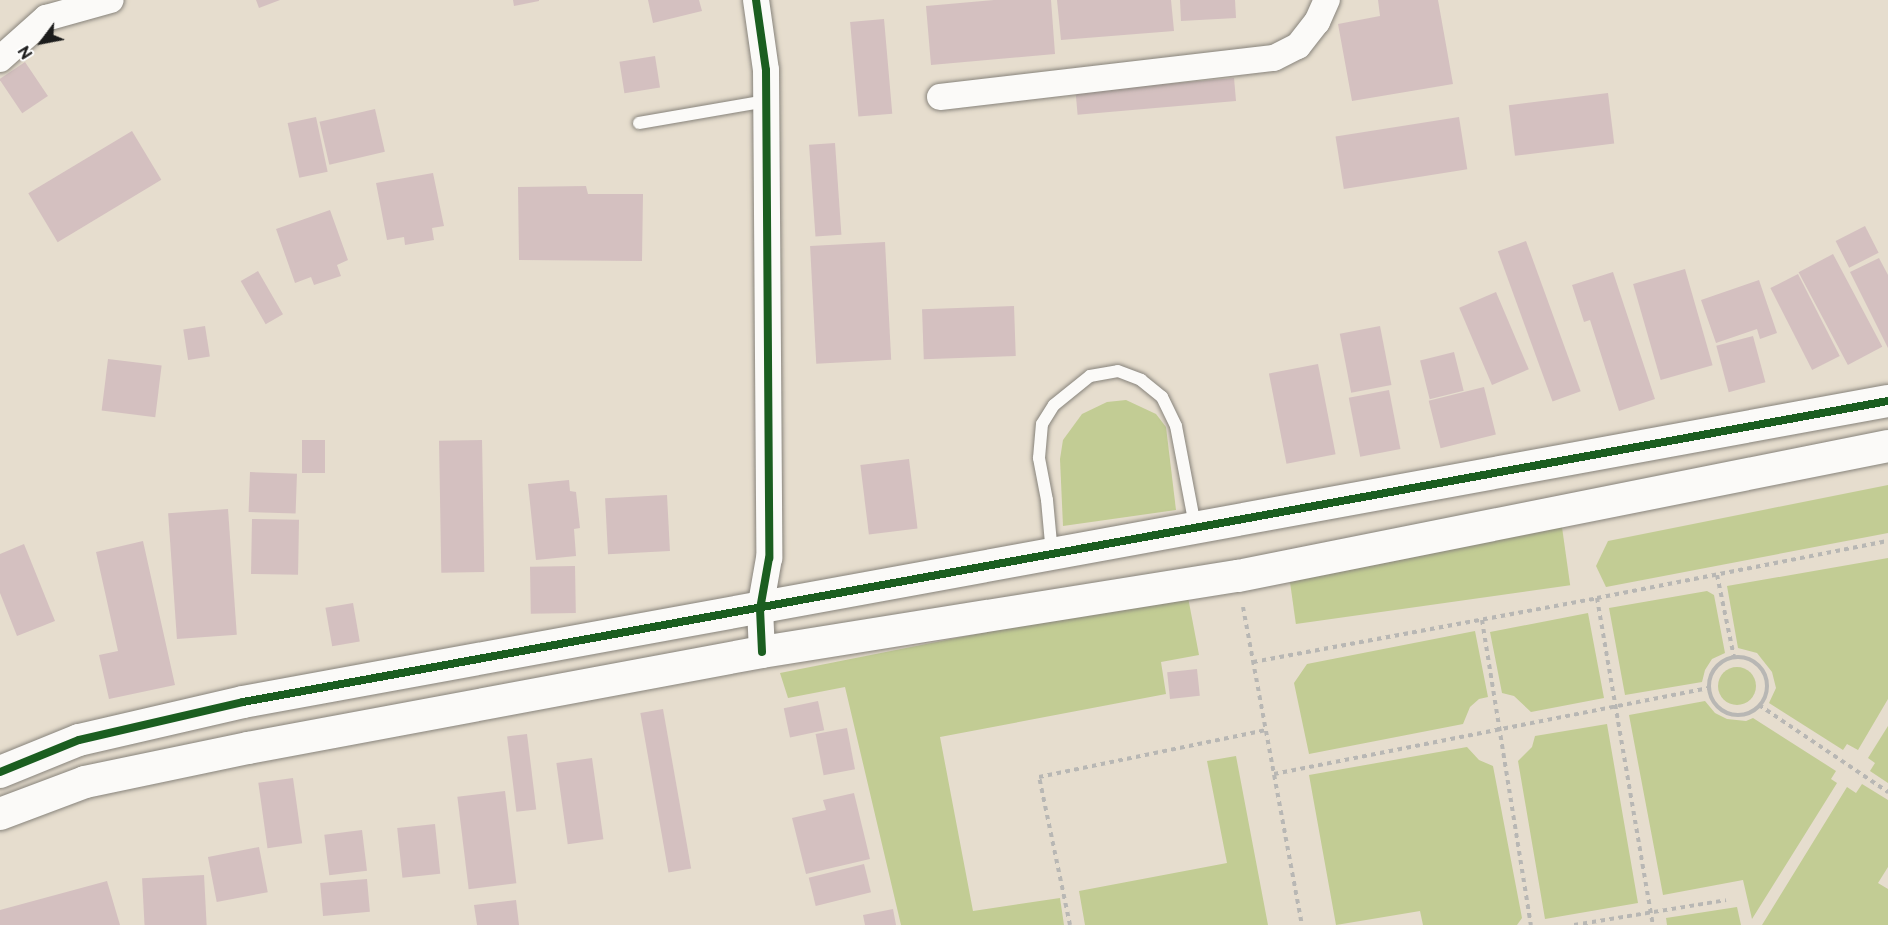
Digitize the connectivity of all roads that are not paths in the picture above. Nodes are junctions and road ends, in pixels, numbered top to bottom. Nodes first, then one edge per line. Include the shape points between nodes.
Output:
1 (111, 0) edge
2 (756, 0) edge
3 (1327, 0) edge
4 (0, 59) edge
5 (940, 97) dead end
6 (766, 101) junction
7 (639, 123) dead end
8 (1888, 401) edge
9 (1888, 446) edge
10 (1195, 527) junction
11 (1052, 555) junction
12 (760, 609) junction
13 (762, 652) junction
14 (0, 772) edge
15 (0, 814) edge

1 - 4 street via 46,18
2 - 6 street via 766,70
3 - 5 street via 1317,22 1298,46 1274,58
6 - 7 lane
6 - 12 street via 770,558
8 - 10 street
9 - 13 street via 1238,576
10 - 11 street
10 - 11 lane via 1176,426 1162,397 1141,380 1118,371 1090,376 1054,405 1042,424 1039,458
11 - 12 street
12 - 13 street
12 - 14 street via 243,702 79,740
13 - 15 street via 85,782

